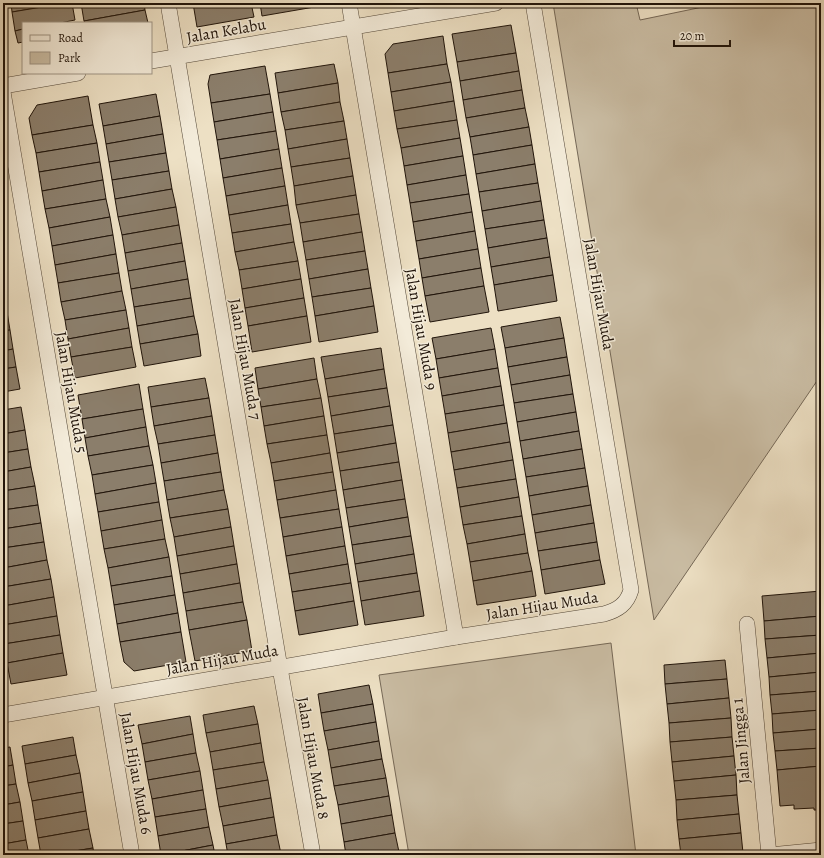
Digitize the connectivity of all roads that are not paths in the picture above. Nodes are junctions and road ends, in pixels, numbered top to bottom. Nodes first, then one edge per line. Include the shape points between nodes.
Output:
1 (168, 3) edge
2 (349, 3) edge
3 (496, 3) edge
4 (533, 3) edge
5 (353, 27) junction
6 (177, 57) junction
7 (152, 61) edge
8 (72, 74) edge
9 (3, 86) edge
10 (3, 92) edge
11 (747, 624) dead end
12 (456, 637) junction
13 (280, 668) junction
14 (105, 698) junction
15 (3, 716) edge
16 (821, 850) edge
17 (132, 855) edge
18 (313, 855) edge
19 (770, 855) edge

1 - 6 street, Jalan Hijau Muda 7
2 - 5 street, Jalan Hijau Muda 9
3 - 5 street, Jalan Kelabu
4 - 12 street, Jalan Hijau Muda via 631,590 623,605 604,614
5 - 6 street, Jalan Kelabu
5 - 12 street, Jalan Hijau Muda 9
6 - 7 street, Jalan Kelabu
6 - 13 street, Jalan Hijau Muda 7
8 - 9 street
10 - 14 street, Jalan Hijau Muda 5
11 - 19 street, Jalan Jingga 1
12 - 13 street, Jalan Hijau Muda
13 - 14 street, Jalan Hijau Muda
13 - 18 street, Jalan Hijau Muda 8
14 - 15 street, Jalan Hijau Muda
14 - 17 street, Jalan Hijau Muda 6
16 - 19 street

